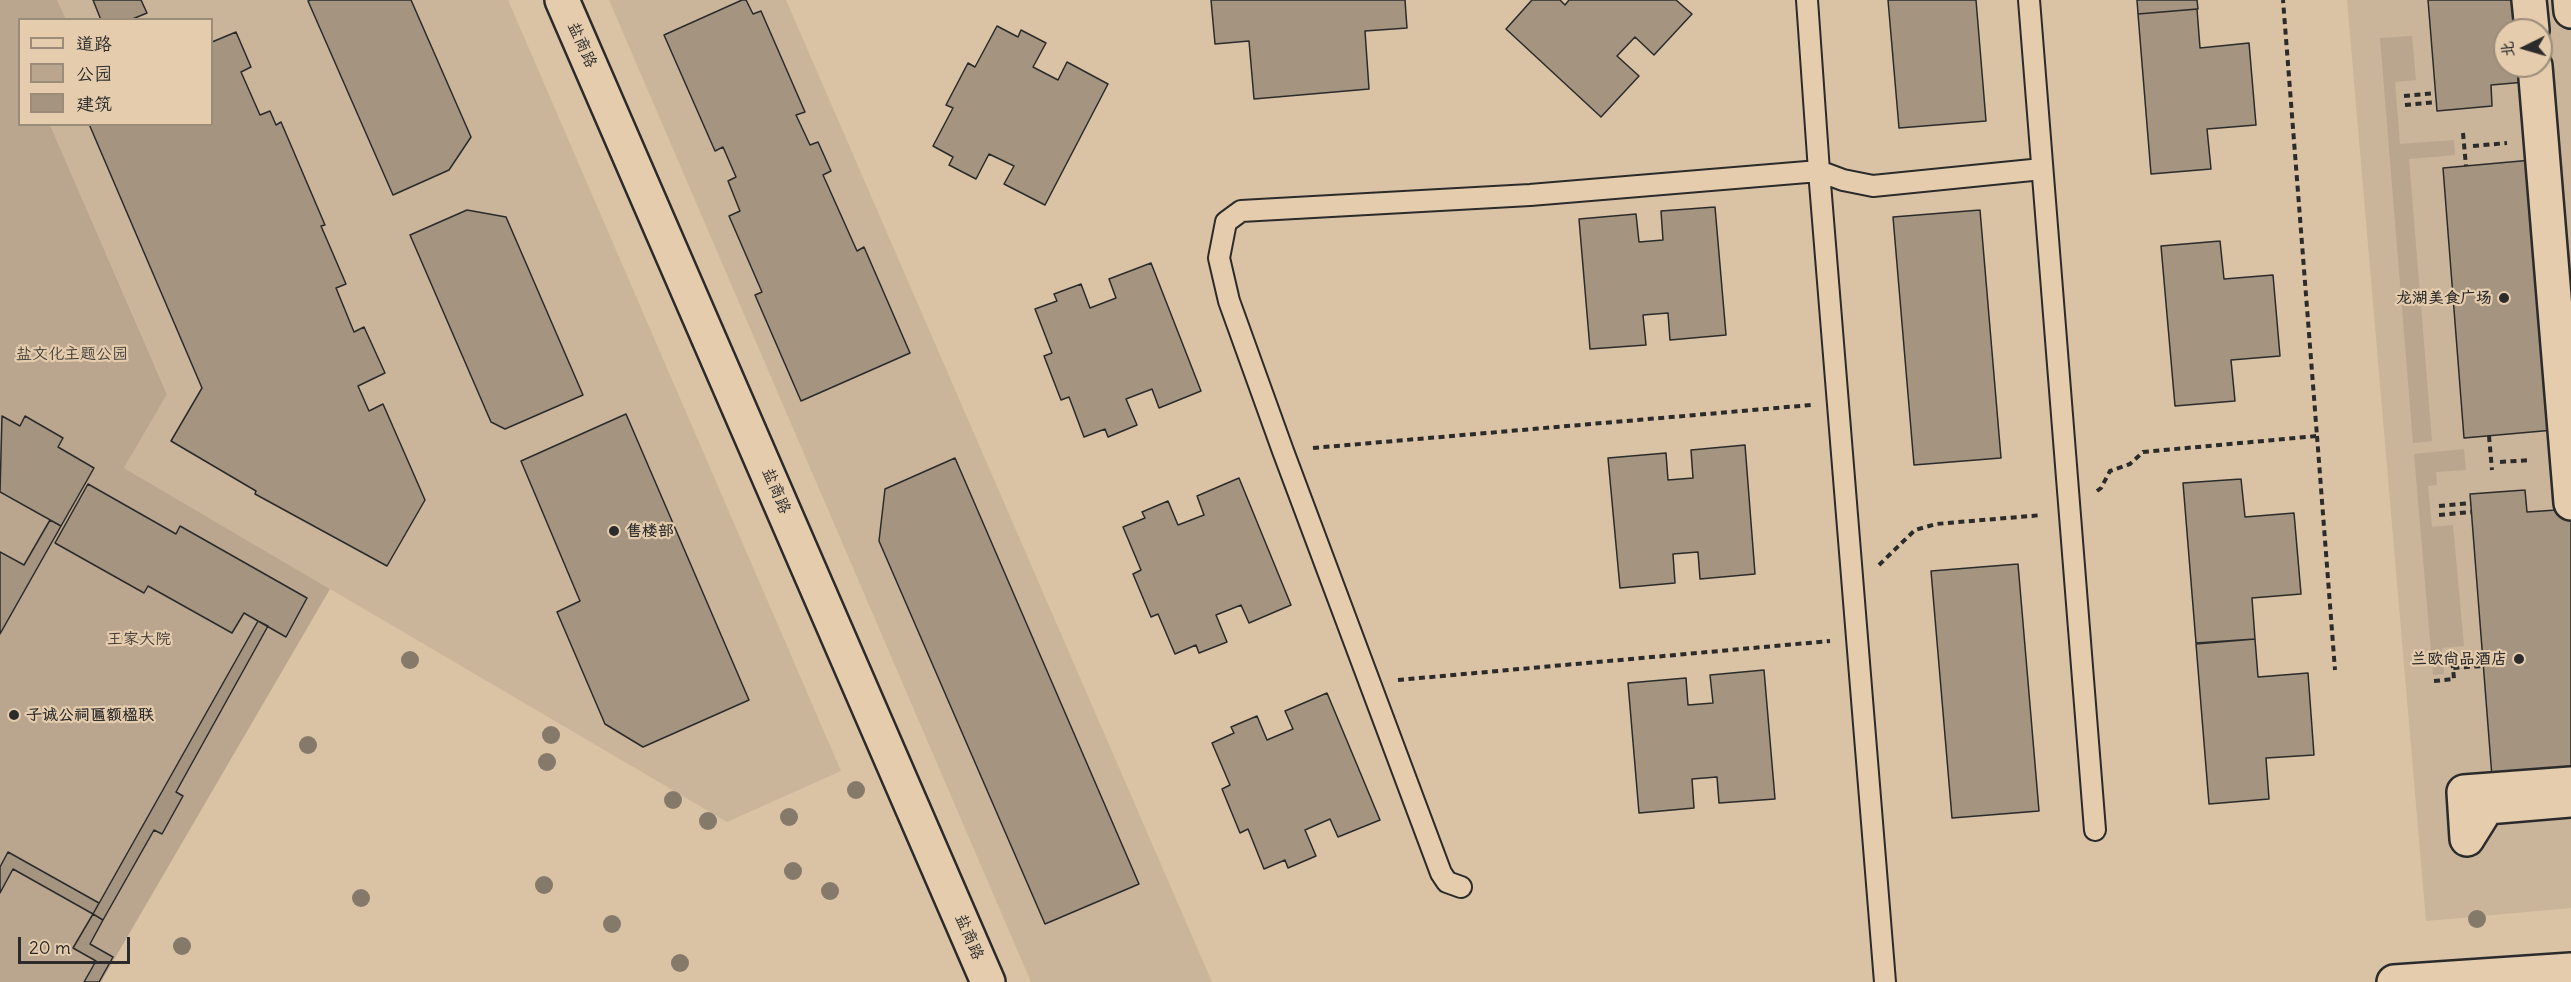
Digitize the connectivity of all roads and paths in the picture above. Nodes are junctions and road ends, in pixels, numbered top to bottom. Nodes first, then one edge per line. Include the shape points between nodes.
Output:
1 (562, 0) edge
2 (1807, 0) edge
3 (2029, 0) edge
4 (2283, 0) edge
5 (2529, 0) edge
6 (2570, 0) edge
7 (2571, 11) edge
8 (2531, 18) edge
9 (2536, 78) edge
10 (2436, 93) dead end
11 (2404, 96) dead end
12 (2437, 102) dead end
13 (2405, 105) dead end
14 (2463, 132) dead end
15 (2466, 166) dead end
16 (2042, 169) junction
17 (1819, 171) junction
18 (1837, 402) junction
19 (2317, 436) junction
20 (2489, 436) dead end
21 (1283, 451) junction
22 (2492, 470) dead end
23 (2471, 503) dead end
24 (2571, 503) edge
25 (2439, 506) dead end
26 (2069, 509) junction
27 (2472, 512) dead end
28 (2439, 515) dead end
29 (1852, 578) junction
30 (1856, 638) junction
31 (2482, 658) dead end
32 (2483, 666) dead end
33 (2453, 668) junction
34 (2335, 670) dead end
35 (2434, 681) dead end
36 (1370, 682) junction
37 (2571, 784) edge
38 (2571, 800) edge
39 (2095, 830) dead end
40 (1461, 887) dead end
41 (2571, 970) edge
42 (988, 982) edge
43 (1885, 982) edge
44 (2394, 982) edge

1 - 42 street, 盐商路
2 - 17 lane
3 - 16 lane
4 - 19 path
5 - 8 street
6 - 7 street
9 - 24 street
10 - 11 path
12 - 13 path
14 - 15 path
16 - 17 lane via 1873,186
16 - 26 lane
17 - 18 lane
17 - 21 lane via 1530,195 1241,211 1226,222 1220,258 1229,301
18 - 21 path
18 - 29 lane
19 - 26 path via 2143,452 2130,464 2110,471 2101,488
19 - 34 path
20 - 22 path
21 - 36 lane
23 - 25 path
26 - 29 path via 2061,514 1936,524 1915,530 1886,561
26 - 39 lane
27 - 28 path
29 - 30 lane
30 - 36 path
30 - 43 lane
31 - 33 path via 2452,660
32 - 33 path
33 - 35 path via 2454,679
36 - 40 lane via 1441,873 1447,882
37 - 38 street via 2464,792 2467,839 2487,807
41 - 44 street

